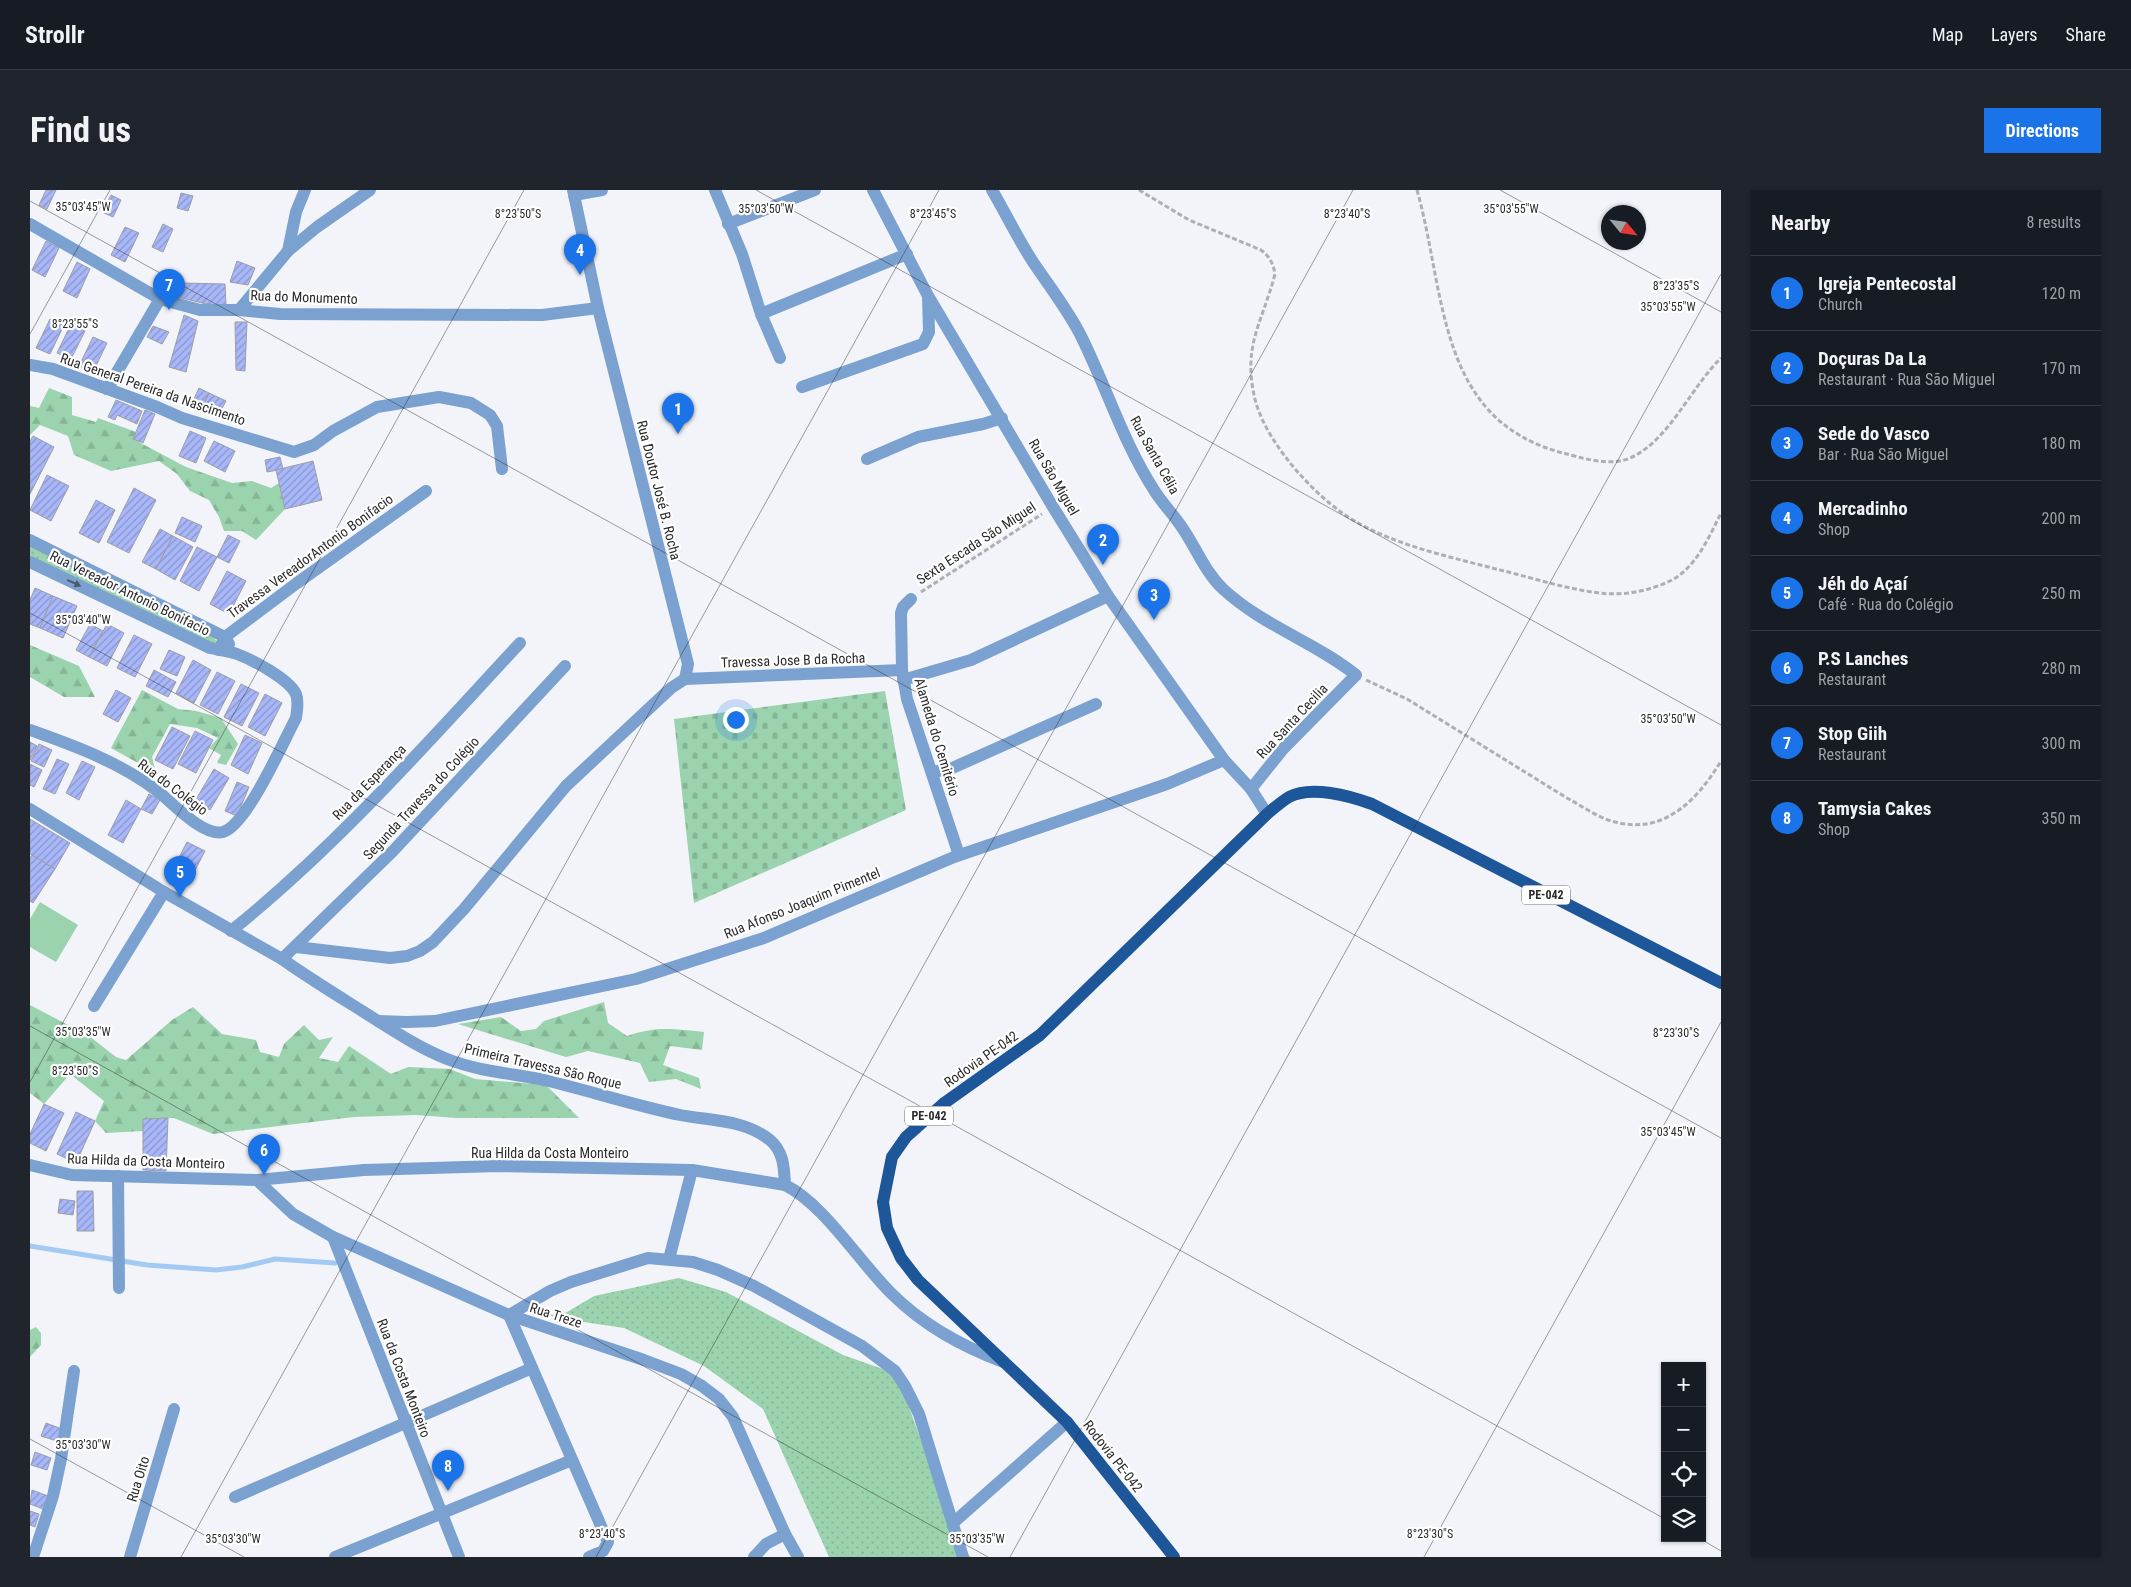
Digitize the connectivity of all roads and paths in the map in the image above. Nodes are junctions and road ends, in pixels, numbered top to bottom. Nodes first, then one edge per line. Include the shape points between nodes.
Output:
1 (305, 190) edge
2 (370, 190) edge
3 (602, 190) edge
4 (716, 190) edge
5 (815, 190) edge
6 (873, 190) edge
7 (992, 190) edge
8 (1139, 190) edge
9 (1417, 190) edge
10 (574, 192) edge
11 (30, 224) edge
12 (728, 224) junction
13 (288, 251) junction
14 (907, 254) junction
15 (928, 294) junction
16 (160, 299) junction
17 (598, 308) junction
18 (240, 310) junction
19 (761, 314) junction
20 (780, 358) dead end
21 (1721, 358) edge
22 (30, 359) edge
23 (30, 365) edge
24 (53, 369) junction
25 (802, 387) dead end
26 (107, 389) junction
27 (1002, 418) junction
28 (867, 459) dead end
29 (502, 470) dead end
30 (426, 491) dead end
31 (1053, 507) junction
32 (1721, 513) edge
33 (30, 540) edge
34 (30, 562) edge
35 (1108, 596) junction
36 (911, 599) joint
37 (225, 637) junction
38 (520, 643) dead end
39 (218, 650) junction
40 (237, 654) junction
41 (565, 666) dead end
42 (902, 675) junction
43 (1356, 676) junction
44 (685, 679) junction
45 (1096, 704) dead end
46 (30, 730) edge
47 (1224, 760) junction
48 (1721, 761) edge
49 (932, 772) junction
50 (1251, 789) junction
51 (30, 809) edge
52 (1267, 814) junction
53 (959, 855) junction
54 (164, 892) junction
55 (230, 931) junction
56 (296, 947) junction
57 (282, 959) junction
58 (1721, 983) edge
59 (94, 1006) dead end
60 (378, 1021) junction
61 (30, 1165) edge
62 (692, 1170) junction
63 (118, 1176) junction
64 (257, 1180) junction
65 (785, 1185) junction
66 (333, 1237) junction
67 (669, 1259) junction
68 (119, 1288) dead end
69 (509, 1315) junction
70 (1003, 1362) junction
71 (532, 1368) junction
72 (74, 1371) dead end
73 (174, 1409) dead end
74 (405, 1422) junction
75 (1067, 1422) junction
76 (572, 1460) junction
77 (235, 1496) dead end
78 (442, 1513) junction
79 (953, 1523) junction
80 (787, 1538) junction
81 (33, 1557) edge
82 (130, 1557) edge
83 (335, 1557) edge
84 (459, 1557) edge
85 (589, 1557) edge
86 (754, 1557) edge
87 (790, 1557) edge
88 (798, 1557) edge
89 (962, 1557) edge
90 (1174, 1557) edge

1 - 13 street via 296,212
2 - 13 street
3 - 10 street
4 - 12 street
5 - 12 street
6 - 14 street, Rua São Miguel
7 - 43 street, Rua Santa Célia via 1080,335 1109,402 1154,490 1182,527 1204,566 1222,588 1248,610 1318,648
8 - 32 path via 1189,220 1269,256 1275,274 1254,333 1251,352 1256,404 1287,460 1337,509 1360,524 1434,552 1562,585 1600,593 1624,593 1648,589 1671,580 1706,544
9 - 21 path via 1447,330 1458,365 1473,392 1515,434 1544,448 1584,459 1628,459 1645,449 1660,434
10 - 17 street, Rua Doutor José B. Rocha
11 - 16 street, Rua do Monumento
12 - 19 street via 742,254
13 - 18 street
14 - 15 street, Rua São Miguel
14 - 19 street
15 - 25 street via 929,332 923,344
15 - 27 street, Rua São Miguel
16 - 18 street, Rua do Monumento via 200,310
16 - 26 street
17 - 18 street, Rua do Monumento via 542,315 280,314
17 - 44 street, Rua Doutor José B. Rocha via 688,664
19 - 20 street
22 - 24 street
23 - 24 street, Rua General Pereira da Nascimento
24 - 26 street, Rua General Pereira da Nascimento
26 - 29 street, Rua General Pereira da Nascimento via 182,418 294,452 314,445 377,406 439,397 471,403 490,415 497,426
27 - 28 street via 918,437
27 - 31 street, Rua São Miguel
30 - 37 street, Travessa VereadorAntonio Bonifacio
31 - 35 street, Rua São Miguel
31 - 36 path, Sexta Escada São Miguel
33 - 37 street, Rua Vereador Antonio Bonifacio
34 -> 39 street, Rua Vereador Antonio Bonifacio
35 - 42 street, Travessa Jose B da Rocha via 971,660
35 - 47 street, Rua São Miguel
36 - 42 street, Alameda do Cemitério via 902,607 901,613
37 - 39 street, Travessa VereadorAntonio Bonifacio
37 - 40 street, Rua do Colégio
38 - 55 street, Rua da Esperança via 324,850 276,895
39 - 40 street, Rua do Colégio
40 - 46 street, Rua do Colégio via 289,684 298,704 296,718 251,803 233,826 222,832 199,827 152,787 124,769
41 - 56 street, Segunda Travessa do Colégio via 393,851
42 - 44 street, Travessa Jose B da Rocha
42 - 49 street, Alameda do Cemitério
43 - 48 path via 1407,699 1566,798 1615,822 1642,825 1687,806
43 - 50 street, Rua Santa Cecilia via 1283,749
44 - 56 street via 566,786 464,909 420,951 390,958
45 - 49 street via 950,769
47 - 50 street, Rua São Miguel
47 - 53 street, Rua Afonso Joaquim Pimentel via 1167,784
49 - 53 street, Alameda do Cemitério
50 - 52 street, Rua São Miguel
51 - 54 street
52 - 58 main road, Rodovia PE-042 / PE-042 via 1291,796 1316,792 1348,796 1372,804
52 - 70 main road, Rodovia PE-042 / PE-042 via 1040,1035 942,1104 906,1137 892,1157 883,1202 887,1228 901,1258 918,1280
53 - 60 street, Rua Afonso Joaquim Pimentel via 764,938 636,979 436,1021
54 - 55 street
54 - 59 street
55 - 57 street
56 - 57 street
57 - 60 street, Primeira Travessa São Roque
60 - 65 street, Primeira Travessa São Roque via 409,1041 468,1066 743,1126 764,1136 777,1148 784,1166
61 - 63 street, Rua Hilda da Costa Monteiro via 72,1175
62 - 64 street, Rua Hilda da Costa Monteiro via 499,1166 364,1170
62 - 65 street, Rua Hilda da Costa Monteiro
62 - 67 street
63 - 64 street, Rua Hilda da Costa Monteiro
63 - 68 street
64 - 66 street, Rua Treze via 293,1214
65 - 70 street, Rua Hilda da Costa Monteiro via 814,1206 912,1312 967,1348
66 - 69 street, Rua Treze
66 - 74 street, Rua da Costa Monteiro
67 - 69 street via 648,1258 600,1271 550,1291
67 - 79 street via 701,1265 754,1286 862,1346 894,1371 919,1414
69 - 71 street
69 - 80 street, Rua Treze via 644,1360 681,1374 708,1390 733,1416
70 - 75 main road, Rodovia PE-042 / PE-042
71 - 74 street
71 - 76 street
72 - 81 street via 53,1496
73 - 82 street, Rua Oito
74 - 77 street
74 - 78 street, Rua da Costa Monteiro
75 - 79 street
75 - 90 main road, Rodovia PE-042 / PE-042
76 - 78 street
76 - 85 street via 608,1542 603,1551
78 - 83 street
78 - 84 street, Rua da Costa Monteiro
79 - 89 street
80 - 86 street via 766,1544
80 - 87 street
80 - 88 street, Rua Treze

